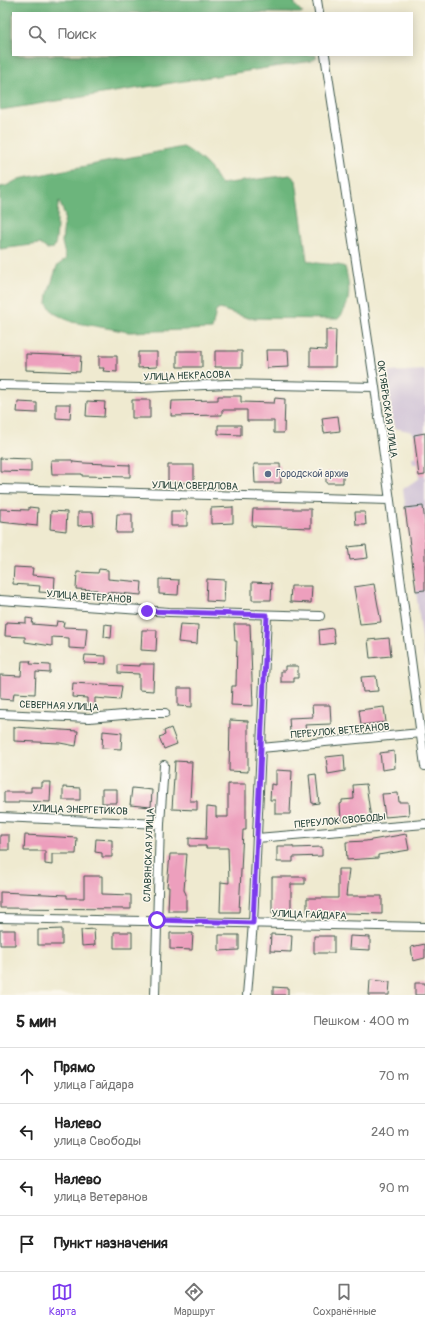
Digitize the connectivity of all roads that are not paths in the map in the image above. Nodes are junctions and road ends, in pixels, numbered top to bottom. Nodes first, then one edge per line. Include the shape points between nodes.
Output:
1 (317, 0) edge
2 (319, 12) edge
3 (326, 56) edge
4 (0, 385) edge
5 (375, 387) junction
6 (0, 489) edge
7 (390, 500) junction
8 (0, 600) edge
9 (267, 615) junction
10 (320, 616) dead end
11 (0, 714) edge
12 (165, 714) dead end
13 (421, 733) junction
14 (261, 748) junction
15 (164, 765) dead end
16 (425, 766) edge
17 (0, 817) edge
18 (160, 824) junction
19 (425, 824) edge
20 (257, 838) junction
21 (0, 918) edge
22 (157, 920) junction
23 (253, 923) junction
24 (425, 927) edge
25 (155, 995) edge
26 (247, 995) edge

1 - 2 street
3 - 5 street, ОКТЯБРЬСКАЯ УЛИЦА
4 - 5 street, УЛИЦА НЕКРАСОВА via 141,388 227,384
5 - 7 street, ОКТЯБРЬСКАЯ УЛИЦА
6 - 7 street, УЛИЦА СВЕРДЛОВА
7 - 13 street, ОКТЯБРЬСКАЯ УЛИЦА
8 - 9 street, УЛИЦА ВЕТЕРАНОВ via 147,611
9 - 10 street, УЛИЦА ВЕТЕРАНОВ
9 - 14 street
11 - 12 street, СЕВЕРНАЯ УЛИЦА via 89,718 146,712
13 - 14 street, ПЕРЕУЛОК ВЕТЕРАНОВ
13 - 16 street, ОКТЯБРЬСКАЯ УЛИЦА
14 - 20 street
15 - 18 street, СЛАВЯНСКАЯ УЛИЦА
17 - 18 street, УЛИЦА ЭНЕРГЕТИКОВ
18 - 22 street, СЛАВЯНСКАЯ УЛИЦА
19 - 20 street, ПЕРЕУЛОК СВОБОДЫ
20 - 23 street
21 - 22 street, УЛИЦА ГАЙДАРА
22 - 23 street, УЛИЦА ГАЙДАРА
22 - 25 street, СЛАВЯНСКАЯ УЛИЦА
23 - 24 street, УЛИЦА ГАЙДАРА
23 - 26 street

